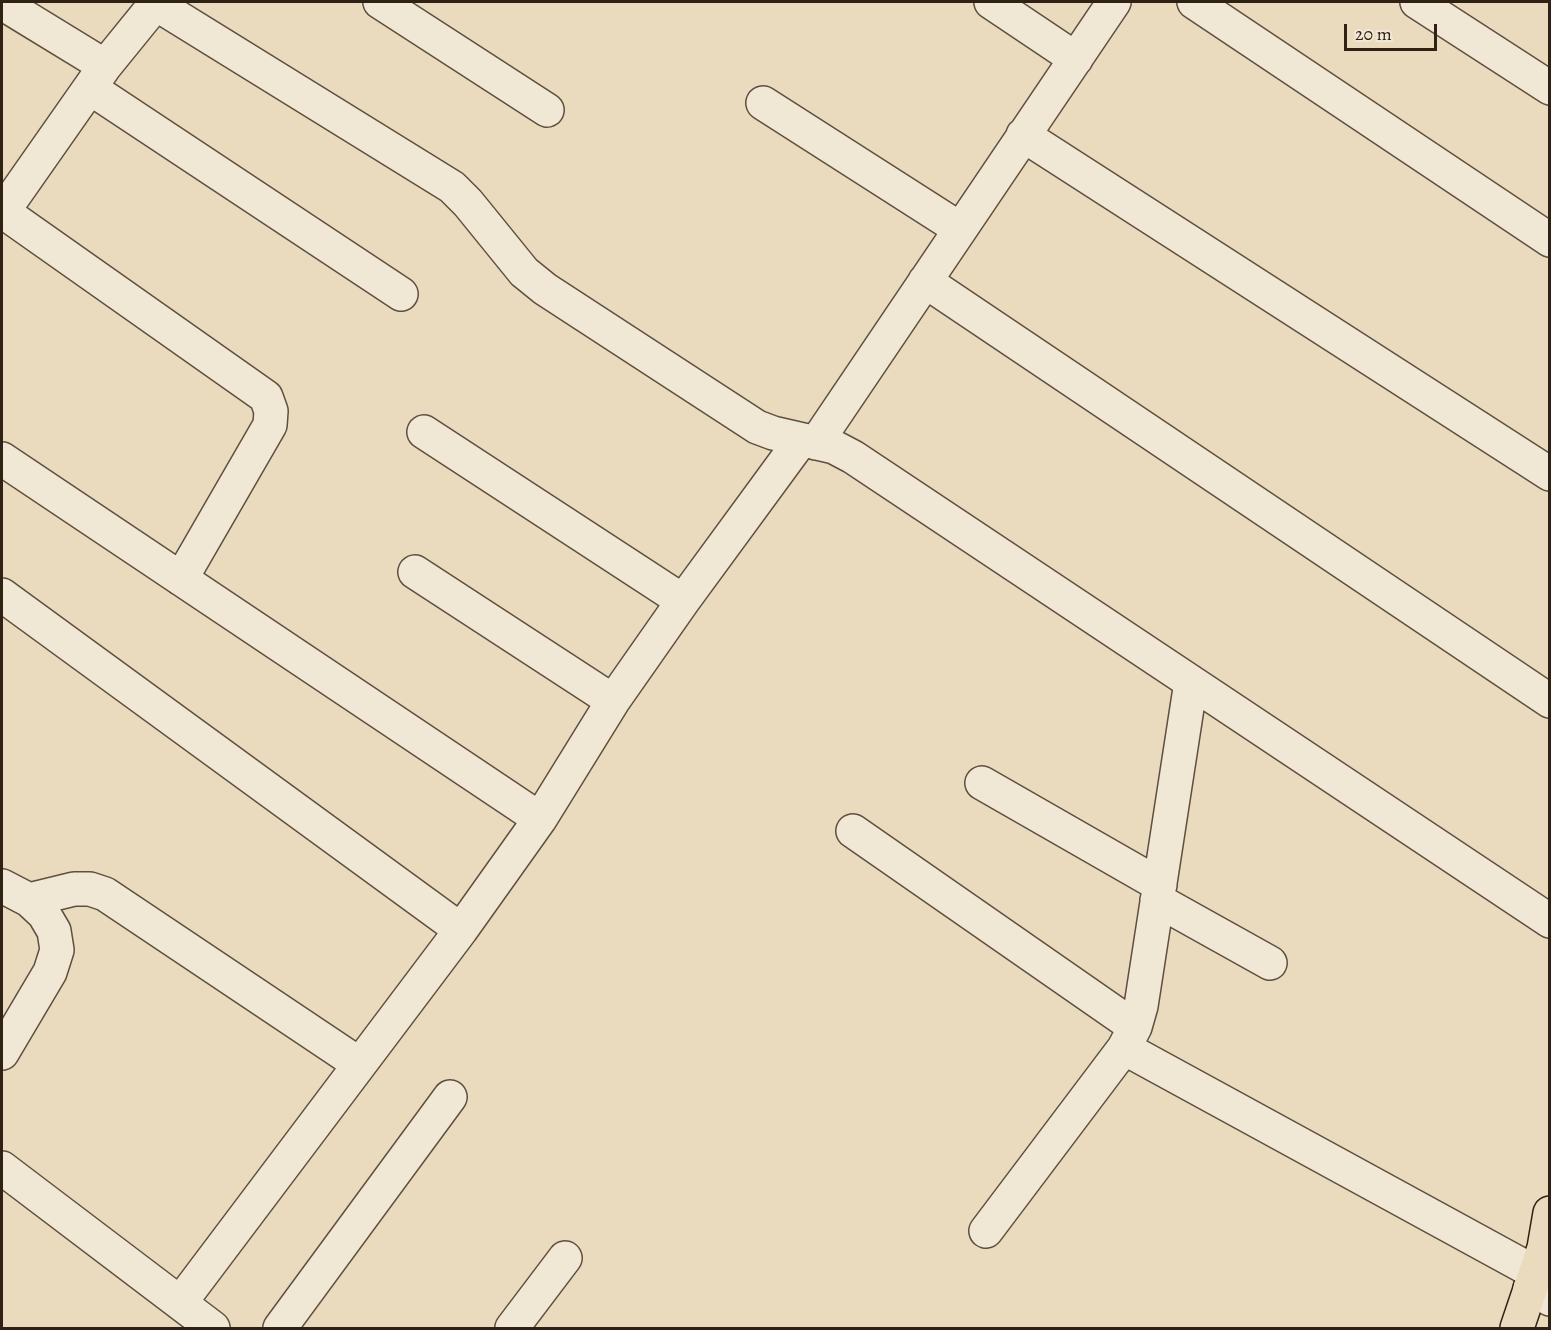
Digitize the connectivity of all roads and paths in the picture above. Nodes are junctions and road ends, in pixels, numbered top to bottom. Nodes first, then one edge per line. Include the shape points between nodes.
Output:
1 (380, 2) edge
2 (991, 2) edge
3 (1114, 2) edge
4 (1194, 2) edge
5 (1417, 2) edge
6 (2, 3) edge
7 (156, 3) edge
8 (1076, 59) junction
9 (98, 77) junction
10 (1550, 88) edge
11 (763, 103) dead end
12 (547, 110) dead end
13 (1023, 135) junction
14 (2, 212) edge
15 (960, 230) junction
16 (1550, 240) edge
17 (925, 281) junction
18 (401, 294) dead end
19 (424, 432) dead end
20 (809, 441) junction
21 (2, 459) edge
22 (1550, 474) edge
23 (415, 572) dead end
24 (181, 579) junction
25 (2, 595) edge
26 (683, 601) junction
27 (1191, 682) junction
28 (1550, 700) edge
29 (613, 702) junction
30 (982, 783) dead end
31 (540, 819) junction
32 (854, 831) dead end
33 (15, 893) edge
34 (1158, 893) junction
35 (1550, 921) edge
36 (461, 930) junction
37 (1270, 963) dead end
38 (1130, 1037) junction
39 (2, 1053) edge
40 (359, 1064) junction
41 (450, 1097) dead end
42 (2, 1168) edge
43 (1550, 1213) edge
44 (986, 1231) dead end
45 (565, 1258) dead end
46 (1539, 1287) edge
47 (180, 1314) edge
48 (213, 1329) edge
49 (280, 1329) edge
50 (512, 1329) edge
51 (1517, 1329) edge

1 - 12 street
2 - 8 street
3 - 8 street
4 - 16 street
5 - 10 street
6 - 9 street
7 - 9 street
7 - 20 street via 452,187 524,272 544,288 757,427
8 - 13 street
9 - 14 street
9 - 18 street
11 - 15 street
13 - 15 street
13 - 22 street
14 - 24 street via 266,397 270,425
15 - 17 street
17 - 20 street
17 - 28 street
19 - 26 street
20 - 26 street
20 - 27 street via 853,457
21 - 24 street
23 - 29 street
24 - 31 street
25 - 36 street
26 - 29 street
27 - 34 street
27 - 35 street
29 - 31 street
30 - 34 street
31 - 36 street
32 - 38 street
33 - 39 street via 44,914 54,931 57,950 50,972
33 - 40 street via 90,890 105,894
34 - 37 street
34 - 38 street via 1141,1006
36 - 40 street
38 - 44 street
38 - 46 street
40 - 47 street
41 - 49 street
42 - 47 street
43 - 46 main road
45 - 50 street
46 - 51 main road
47 - 48 street

